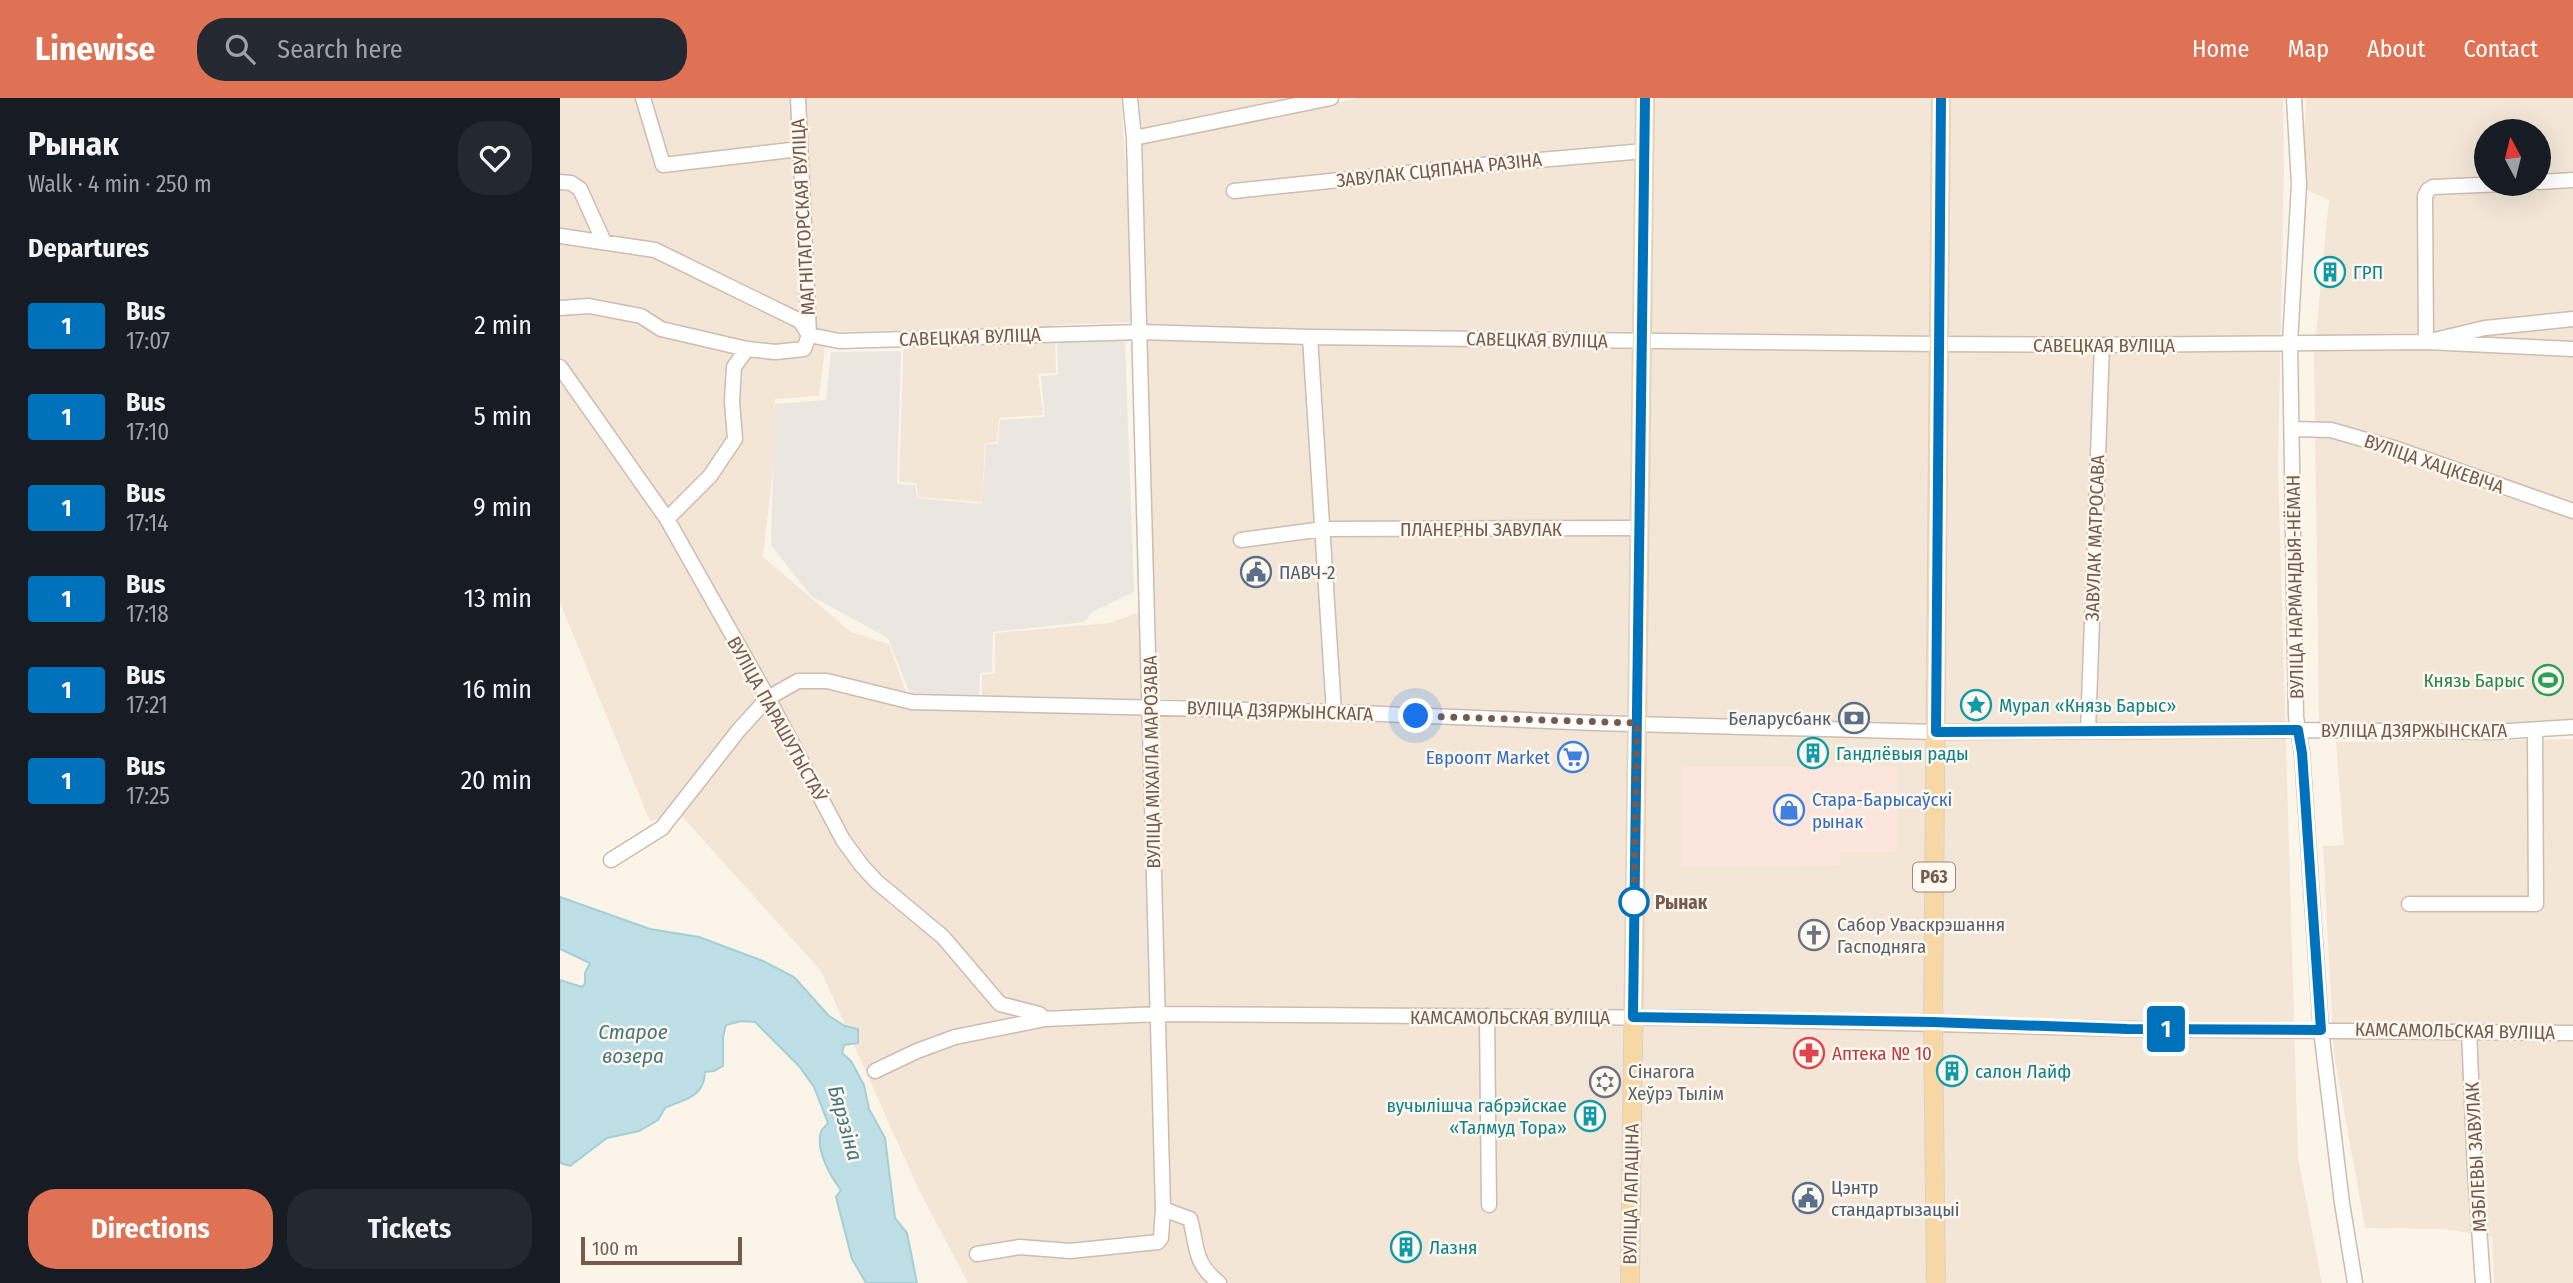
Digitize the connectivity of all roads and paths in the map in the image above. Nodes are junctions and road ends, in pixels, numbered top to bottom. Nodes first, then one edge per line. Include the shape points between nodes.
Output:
1 (643, 98) edge
2 (797, 98) edge
3 (1130, 98) edge
4 (1331, 98) edge
5 (1645, 98) edge
6 (1941, 98) edge
7 (2294, 98) edge
8 (1134, 138) junction
9 (799, 149) junction
10 (1645, 151) junction
11 (2573, 180) edge
12 (2552, 181) edge
13 (560, 182) edge
14 (2474, 185) edge
15 (1234, 191) dead end
16 (560, 236) edge
17 (604, 242) junction
18 (560, 308) edge
19 (2573, 319) edge
20 (1140, 332) junction
21 (809, 335) junction
22 (1310, 337) junction
23 (1643, 341) junction
24 (2426, 342) junction
25 (2290, 343) junction
26 (1937, 344) junction
27 (2102, 345) junction
28 (747, 349) junction
29 (2573, 349) edge
30 (560, 367) edge
31 (2292, 429) junction
32 (2573, 511) edge
33 (667, 519) junction
34 (1639, 528) junction
35 (1323, 529) junction
36 (1241, 540) dead end
37 (768, 698) junction
38 (1150, 708) junction
39 (1334, 712) junction
40 (1637, 723) junction
41 (2573, 727) edge
42 (2298, 730) junction
43 (2535, 730) junction
44 (2088, 731) junction
45 (1936, 732) junction
46 (611, 860) dead end
47 (2409, 904) dead end
48 (1158, 1014) junction
49 (1487, 1016) junction
50 (1633, 1017) junction
51 (1045, 1019) junction
52 (1933, 1022) junction
53 (2321, 1030) junction
54 (2469, 1031) junction
55 (2573, 1033) edge
56 (875, 1070) dead end
57 (1489, 1205) dead end
58 (1163, 1209) junction
59 (977, 1254) dead end
60 (1219, 1283) edge
61 (1630, 1283) edge
62 (1936, 1283) edge
63 (2355, 1283) edge
64 (2483, 1283) edge

1 - 9 street via 663,165
2 - 9 street, МАГНІТАГОРСКАЯ ВУЛІЦА
3 - 8 street, ВУЛІЦА МІХАІЛА МАРОЗАВА
4 - 8 street
5 - 10 main road, ВУЛІЦА ЛАПАЦІНА
6 - 26 main road, Р63
7 - 25 street, ВУЛІЦА НАРМАНДЫЯ-НЁМАН via 2298,184
8 - 20 street, ВУЛІЦА МІХАІЛА МАРОЗАВА
9 - 21 street, МАГНІТАГОРСКАЯ ВУЛІЦА
10 - 15 street, ЗАВУЛАК СЦЯПАНА РАЗІНА
10 - 23 main road, ВУЛІЦА ЛАПАЦІНА
11 - 12 street
13 - 17 street via 580,189
14 - 24 street via 2433,187 2424,196
16 - 17 street
17 - 21 street via 655,250 800,321
18 - 28 street via 589,306 641,316 661,329
19 - 24 street via 2485,328
20 - 21 street, САВЕЦКАЯ ВУЛІЦА via 839,341
20 - 22 street, САВЕЦКАЯ ВУЛІЦА
20 - 38 street, ВУЛІЦА МІХАІЛА МАРОЗАВА
21 - 28 street via 804,349
22 - 23 street, САВЕЦКАЯ ВУЛІЦА
22 - 35 street
23 - 26 street, САВЕЦКАЯ ВУЛІЦА
23 - 34 main road, ВУЛІЦА ЛАПАЦІНА
24 - 25 street, САВЕЦКАЯ ВУЛІЦА
24 - 29 street, САВЕЦКАЯ ВУЛІЦА
25 - 27 street, САВЕЦКАЯ ВУЛІЦА
25 - 31 street, ВУЛІЦА НАРМАНДЫЯ-НЁМАН
26 - 27 street, САВЕЦКАЯ ВУЛІЦА
26 - 45 main road, Р63
27 - 44 street, ЗАВУЛАК МАТРОСАВА
28 - 33 street via 734,367 735,439 710,476
30 - 33 street, ВУЛІЦА ПАРАШУТЫСТАЎ
31 - 32 street, ВУЛІЦА ХАЦКЕВІЧА via 2331,430 2397,449
31 - 42 street, ВУЛІЦА НАРМАНДЫЯ-НЁМАН
33 - 37 street, ВУЛІЦА ПАРАШУТЫСТАЎ
34 - 35 street, ПЛАНЕРНЫ ЗАВУЛАК
34 - 40 main road, ВУЛІЦА ЛАПАЦІНА
35 - 36 street, ПЛАНЕРНЫ ЗАВУЛАК
35 - 39 street
37 - 38 street, ВУЛІЦА ДЗЯРЖЫНСКАГА via 798,681 827,681 912,702
37 - 46 street, ВУЛІЦА ДЗЯРЖЫНСКАГА via 662,828
37 - 51 street, ВУЛІЦА ПАРАШУТЫСТАЎ via 843,840 862,866 943,937 1000,1004
38 - 39 street, ВУЛІЦА ДЗЯРЖЫНСКАГА
38 - 48 street, ВУЛІЦА МІХАІЛА МАРОЗАВА
39 - 40 street, ВУЛІЦА ДЗЯРЖЫНСКАГА
40 - 45 street, ВУЛІЦА ДЗЯРЖЫНСКАГА
40 - 50 main road, ВУЛІЦА ЛАПАЦІНА
41 - 43 street, ВУЛІЦА ДЗЯРЖЫНСКАГА
42 - 43 street, ВУЛІЦА ДЗЯРЖЫНСКАГА
42 - 44 street, ВУЛІЦА ДЗЯРЖЫНСКАГА
42 - 53 street, ВУЛІЦА НАРМАНДЫЯ-НЁМАН
43 - 47 street via 2536,904
44 - 45 street, ВУЛІЦА ДЗЯРЖЫНСКАГА
45 - 52 main road, Р63
48 - 49 street, КАМСАМОЛЬСКАЯ ВУЛІЦА
48 - 51 street, КАМСАМОЛЬСКАЯ ВУЛІЦА
48 - 58 street, ВУЛІЦА МІХАІЛА МАРОЗАВА
49 - 50 street, КАМСАМОЛЬСКАЯ ВУЛІЦА
49 - 57 street
50 - 52 street, КАМСАМОЛЬСКАЯ ВУЛІЦА
50 - 61 main road, ВУЛІЦА ЛАПАЦІНА
51 - 56 street, КАМСАМОЛЬСКАЯ ВУЛІЦА via 955,1037
52 - 53 street, КАМСАМОЛЬСКАЯ ВУЛІЦА
52 - 62 main road, Р63
53 - 54 street, КАМСАМОЛЬСКАЯ ВУЛІЦА
53 - 63 street, ВУЛІЦА НАРМАНДЫЯ-НЁМАН
54 - 55 street, КАМСАМОЛЬСКАЯ ВУЛІЦА
54 - 64 street, МЭБЛЕВЫ ЗАВУЛАК
58 - 59 street, ВУЛІЦА МІХАІЛА МАРОЗАВА via 1158,1242 1070,1251 1020,1247
58 - 60 street via 1190,1219 1197,1256

